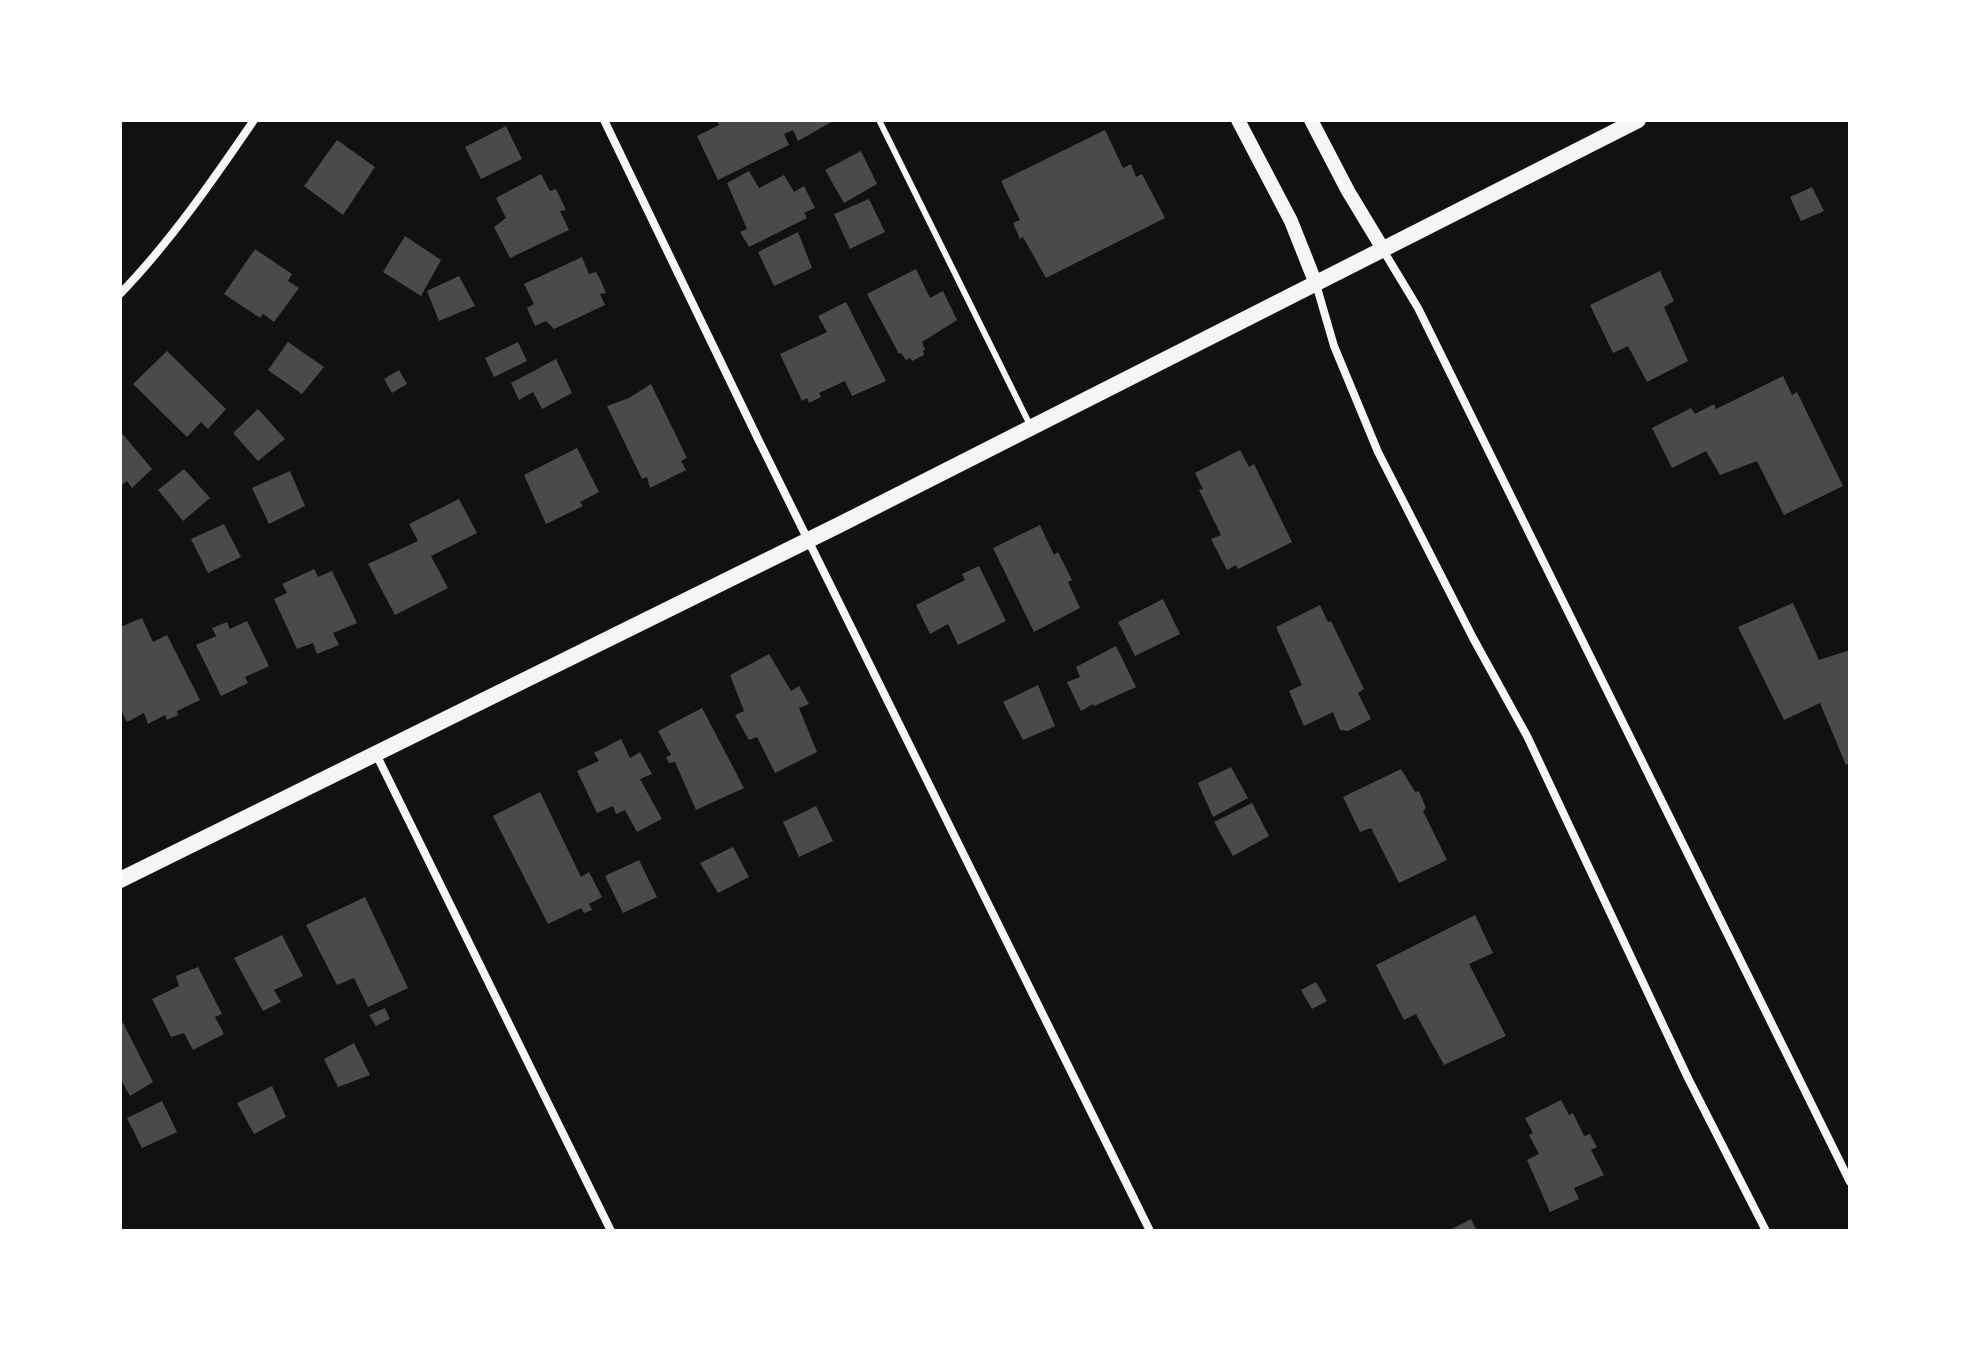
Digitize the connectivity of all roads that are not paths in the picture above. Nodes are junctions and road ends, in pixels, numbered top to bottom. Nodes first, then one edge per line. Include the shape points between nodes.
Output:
1 (254, 120) edge
2 (604, 120) edge
3 (879, 120) edge
4 (1238, 120) edge
5 (1311, 120) edge
6 (1638, 120) edge
7 (1383, 249) junction
8 (1316, 284) junction
9 (120, 294) edge
10 (1031, 426) junction
11 (809, 539) junction
12 (376, 753) junction
13 (120, 880) edge
14 (1850, 1182) edge
15 (611, 1231) edge
16 (1150, 1231) edge
17 (1766, 1231) edge

1 - 9 street via 179,225
2 - 11 street
3 - 10 lane
4 - 8 street via 1291,221
5 - 7 street
6 - 7 main road
7 - 8 main road
7 - 14 street via 1418,308
8 - 10 main road
8 - 17 street via 1334,346 1378,452 1527,736
10 - 11 main road
11 - 12 main road
11 - 16 street
12 - 13 main road
12 - 15 street

